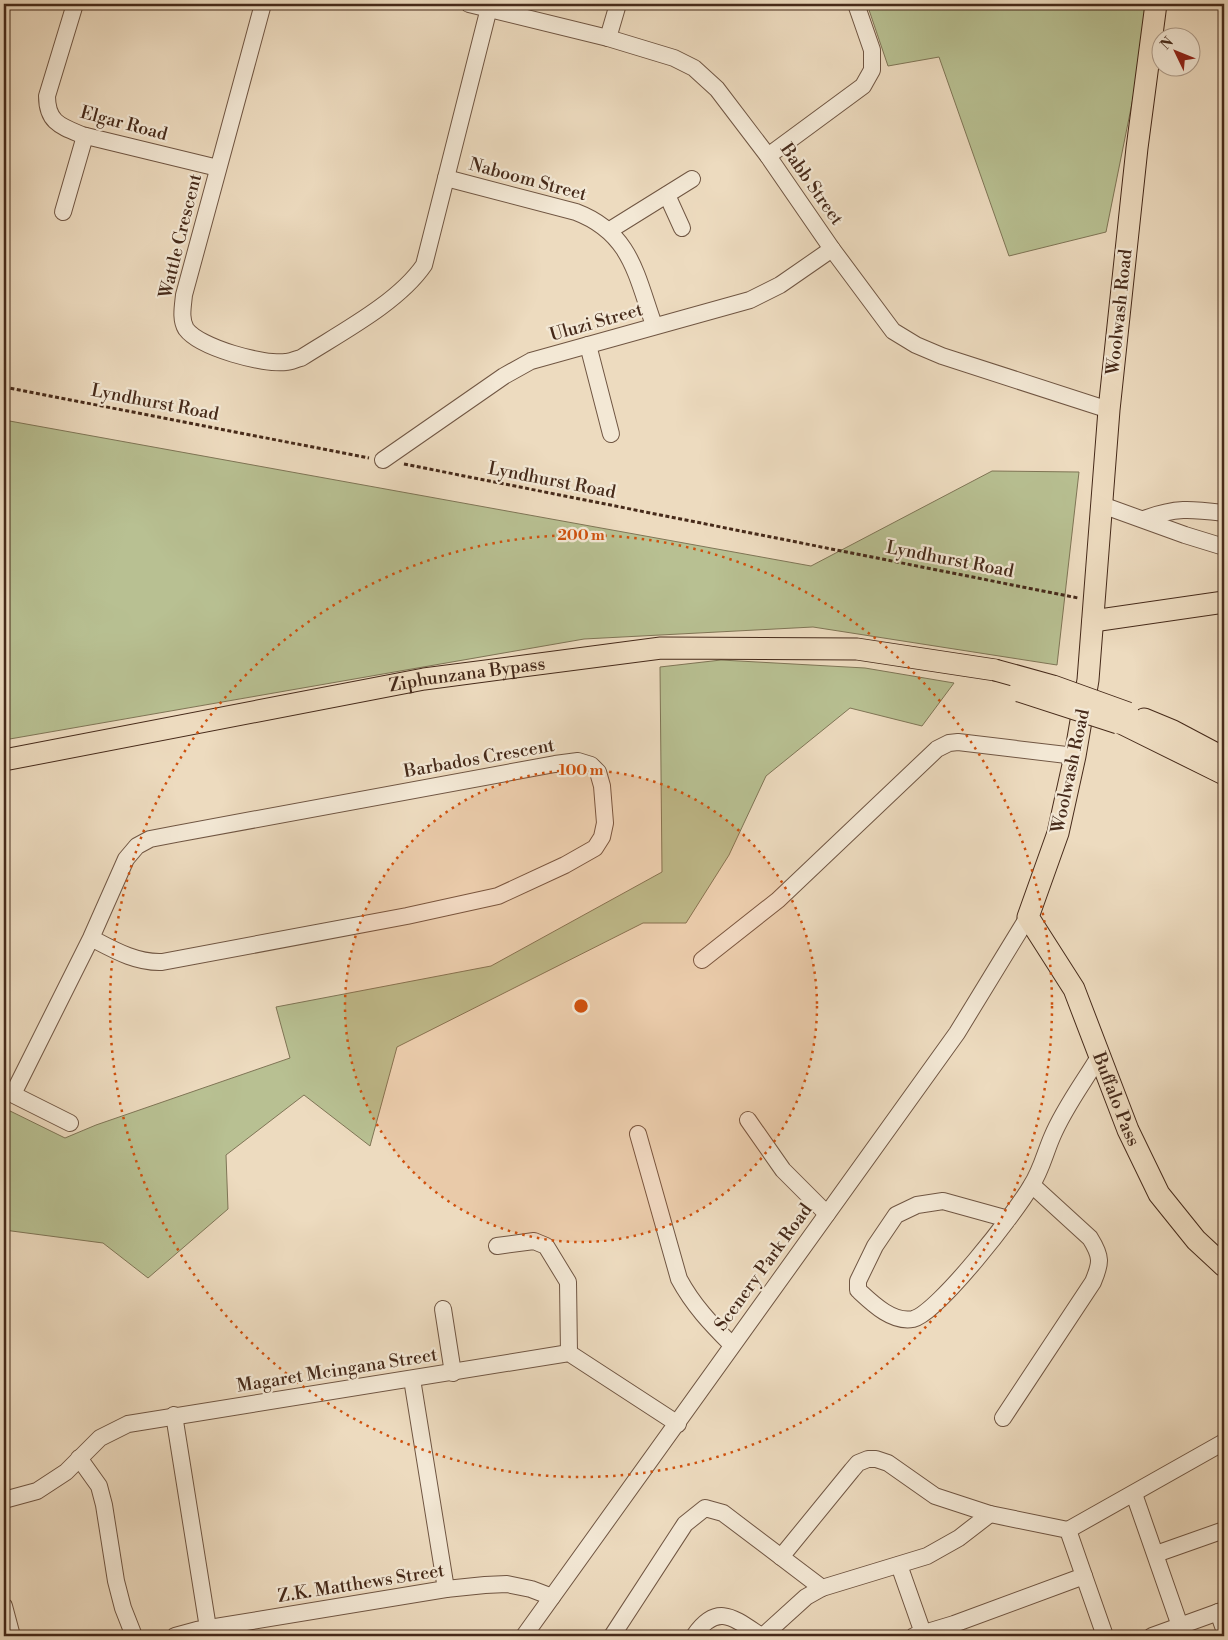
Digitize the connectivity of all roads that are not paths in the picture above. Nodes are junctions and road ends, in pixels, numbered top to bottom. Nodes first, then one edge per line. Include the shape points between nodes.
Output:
1 (74, 4) edge
2 (264, 4) edge
3 (470, 4) edge
4 (618, 4) edge
5 (856, 4) edge
6 (1156, 4) edge
7 (490, 6) edge
8 (608, 38) junction
9 (86, 136) junction
10 (768, 156) junction
11 (218, 168) junction
12 (446, 178) junction
13 (692, 179) dead end
14 (667, 195) junction
15 (64, 212) dead end
16 (682, 228) dead end
17 (610, 230) junction
18 (832, 249) junction
19 (654, 325) junction
20 (588, 345) junction
21 (1109, 410) junction
22 (611, 434) dead end
23 (383, 460) road end
24 (1102, 505) junction
25 (1224, 513) edge
26 (1144, 519) junction
27 (1224, 547) edge
28 (1224, 602) edge
29 (1094, 612) junction
30 (1125, 718) junction
31 (1075, 756) junction
32 (1224, 758) edge
33 (4, 760) edge
34 (1224, 774) edge
35 (1028, 917) junction
36 (91, 938) junction
37 (702, 960) dead end
38 (1100, 1055) junction
39 (8, 1092) edge
40 (748, 1120) dead end
41 (70, 1123) dead end
42 (638, 1134) dead end
43 (1032, 1185) junction
44 (827, 1214) junction
45 (1008, 1219) junction
46 (497, 1246) dead end
47 (1224, 1266) edge
48 (443, 1309) dead end
49 (732, 1345) junction
50 (569, 1353) junction
51 (452, 1372) junction
52 (412, 1379) junction
53 (174, 1415) junction
54 (1003, 1418) dead end
55 (678, 1424) junction
56 (1224, 1442) edge
57 (79, 1458) junction
58 (1134, 1494) junction
59 (4, 1500) edge
60 (990, 1514) junction
61 (1068, 1530) junction
62 (1224, 1530) edge
63 (1156, 1554) junction
64 (781, 1557) junction
65 (899, 1565) junction
66 (1084, 1576) junction
67 (822, 1588) junction
68 (446, 1589) junction
69 (552, 1597) junction
70 (4, 1606) edge
71 (1221, 1611) edge
72 (1180, 1626) junction
73 (208, 1628) junction
74 (1224, 1629) edge
75 (956, 1630) edge
76 (919, 1635) edge
77 (12, 1636) edge
78 (134, 1636) edge
79 (175, 1636) edge
80 (524, 1636) edge
81 (612, 1636) edge
82 (694, 1636) edge
83 (762, 1636) edge
84 (1106, 1636) edge
85 (1152, 1636) edge

1 - 9 street, Elgar Road via 47,96 47,108 52,118 63,127
2 - 11 street, Wattle Crescent
3 - 7 street, Babb Street
4 - 8 street
5 - 10 street via 872,50 872,70 863,86
6 - 21 main road, Woolwash Road
7 - 8 street, Babb Street
7 - 12 street, Wattle Crescent
8 - 10 street, Babb Street via 674,58 694,68 717,88
9 - 11 street, Elgar Road
9 - 15 street
10 - 18 street, Babb Street
11 - 12 street, Wattle Crescent via 184,295 182,314 185,328 196,340 215,349 271,362 301,358 414,280 424,265
12 - 17 street, Naboom Street via 576,212 593,218
13 - 14 street
14 - 16 street
14 - 17 street
17 - 19 street, Naboom Street via 631,259
18 - 19 street, Uluzi Street via 780,285 750,300
18 - 21 street, Babb Street via 894,331 916,346
19 - 20 street, Uluzi Street
20 - 22 street
20 - 23 street, Uluzi Street via 531,362 504,376
21 - 24 main road, Woolwash Road
24 - 26 street
24 - 29 main road, Woolwash Road
25 - 26 street via 1167,510
26 - 27 street
28 - 29 main road
29 - 31 main road, Woolwash Road via 1088,680
30 - 32 main road via 1173,730
30 - 33 main road, Ziphunzana Bypass, bridge via 994,677 856,649 661,648 424,679
30 - 34 main road
31 - 35 main road, Woolwash Road via 1058,833
31 - 37 street via 966,742 949,743 937,749 778,900
35 - 38 main road, Buffalo Pass via 1074,989
35 - 44 street, Scenery Park Road via 957,1032
36 - 36 street, Barbados Crescent via 126,859 137,846 150,839 555,764 578,761 591,765 598,772 605,823 595,848 498,896 162,962 137,960
36 - 39 street, Barbados Crescent
38 - 43 street via 1052,1136
38 - 47 main road, Buffalo Pass via 1128,1130 1159,1194 1196,1240
39 - 41 street
40 - 44 street via 783,1170
42 - 49 street via 679,1279 705,1318
43 - 45 street
43 - 54 street via 1090,1238 1097,1249 1100,1264 1093,1282
44 - 49 street, Scenery Park Road
45 - 45 street via 924,1315 902,1320 879,1309 858,1290 858,1281 875,1246 896,1215 918,1205 944,1201
46 - 50 street via 534,1241 546,1246 568,1282
48 - 51 street
49 - 55 street, Scenery Park Road
50 - 51 street, Magaret Mcingana Street
50 - 55 street
51 - 52 street, Magaret Mcingana Street
52 - 53 street, Magaret Mcingana Street
52 - 68 street
53 - 57 street, Magaret Mcingana Street via 128,1424 100,1438
53 - 73 street
55 - 69 street, Scenery Park Road
56 - 58 street
57 - 59 street, Magaret Mcingana Street via 66,1472 37,1491
57 - 78 street via 99,1486 116,1580
58 - 61 street
58 - 63 street
60 - 61 street
60 - 64 street via 935,1496 888,1463 868,1459 858,1463
60 - 65 street via 959,1538 927,1556
61 - 66 street
62 - 63 street
63 - 72 street
64 - 67 street
64 - 81 street via 723,1513 705,1508 685,1524
65 - 67 street
65 - 76 street
66 - 75 street
66 - 84 street
67 - 83 street via 806,1597
68 - 69 street, Z.K. Matthews Street via 507,1584
68 - 73 street, Z.K. Matthews Street
69 - 80 street, Scenery Park Road
70 - 77 street
71 - 72 street
71 - 74 street
72 - 85 street
73 - 79 street, Z.K. Matthews Street
75 - 76 street
82 - 83 street via 709,1620 722,1615 731,1616

